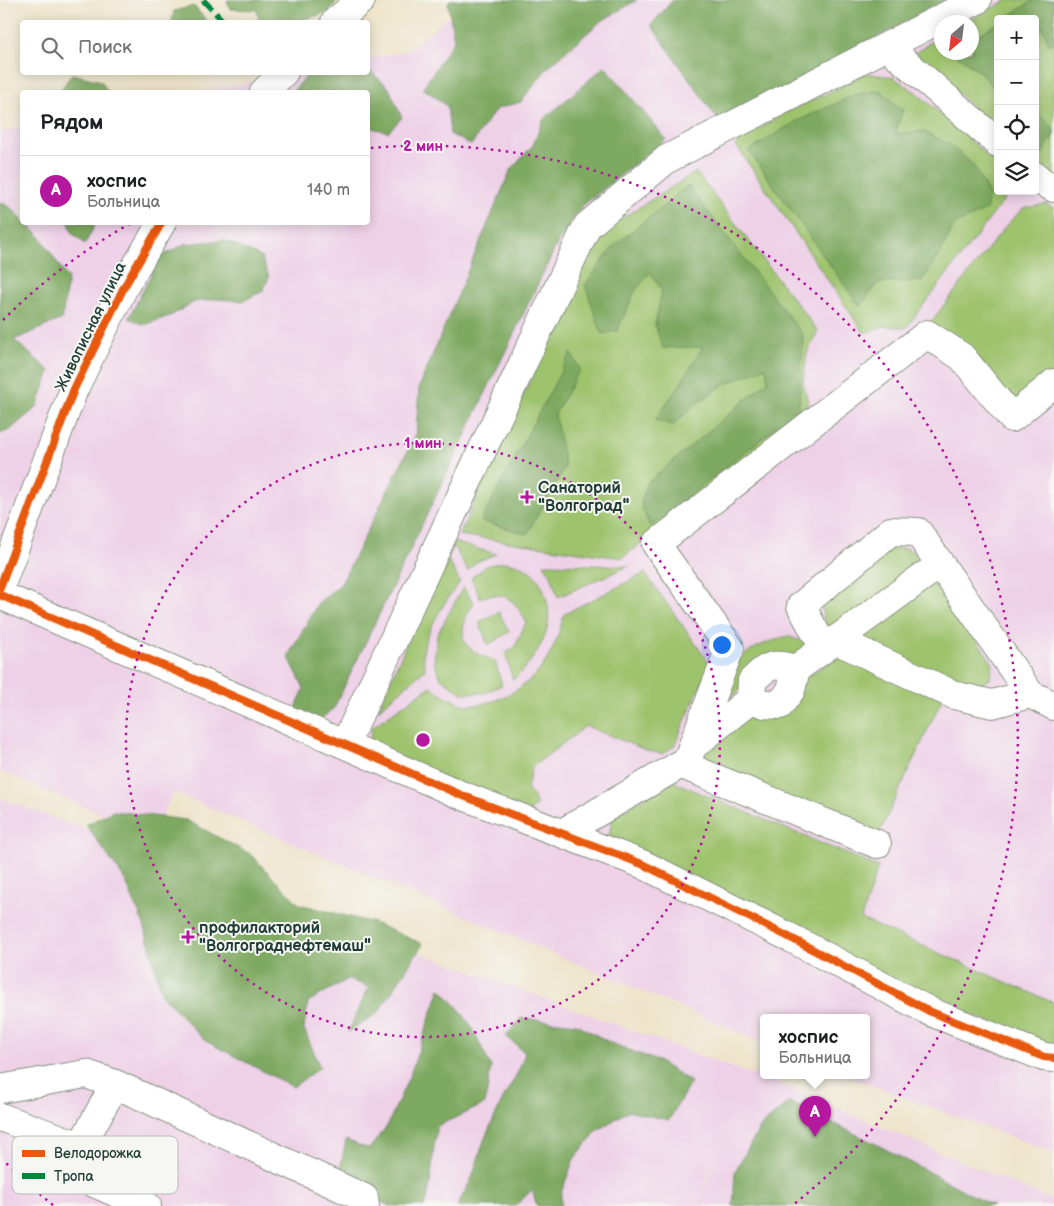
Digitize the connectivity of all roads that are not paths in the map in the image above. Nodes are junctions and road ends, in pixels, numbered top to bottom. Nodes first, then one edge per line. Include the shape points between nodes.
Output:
1 (361, 0) edge
2 (977, 0) edge
3 (337, 20) edge
4 (888, 47) junction
5 (281, 75) edge
6 (266, 90) edge
7 (994, 140) edge
8 (160, 225) edge
9 (1054, 383) edge
10 (925, 576) dead end
11 (0, 587) edge
12 (0, 595) edge
13 (830, 644) junction
14 (1030, 694) junction
15 (1054, 706) edge
16 (345, 744) junction
17 (690, 753) junction
18 (562, 834) junction
19 (877, 844) dead end
20 (1054, 1058) edge
21 (115, 1084) junction
22 (0, 1089) edge
23 (0, 1117) edge
24 (53, 1136) edge
25 (86, 1136) edge
26 (119, 1194) edge
27 (147, 1206) edge
28 (366, 1206) edge

1 - 3 street
2 - 4 street
4 - 7 street
4 - 16 street via 667,159 587,226
5 - 6 street
8 - 11 street, Живописная улица via 124,287 74,389
9 - 17 street via 1012,418 962,357 927,334 656,544 730,648
10 - 13 street
12 - 16 street
13 - 14 street via 954,696 992,704
13 - 14 street via 801,606 891,530 918,532
13 - 17 street via 796,669 791,690 780,705 751,699
14 - 15 street
16 - 18 street via 461,795
17 - 18 street
17 - 19 street via 685,766
18 - 20 street via 642,864 931,1012 1044,1057
21 - 22 street via 86,1074
21 - 25 street
21 - 28 street via 364,1198
23 - 24 street
26 - 27 street

